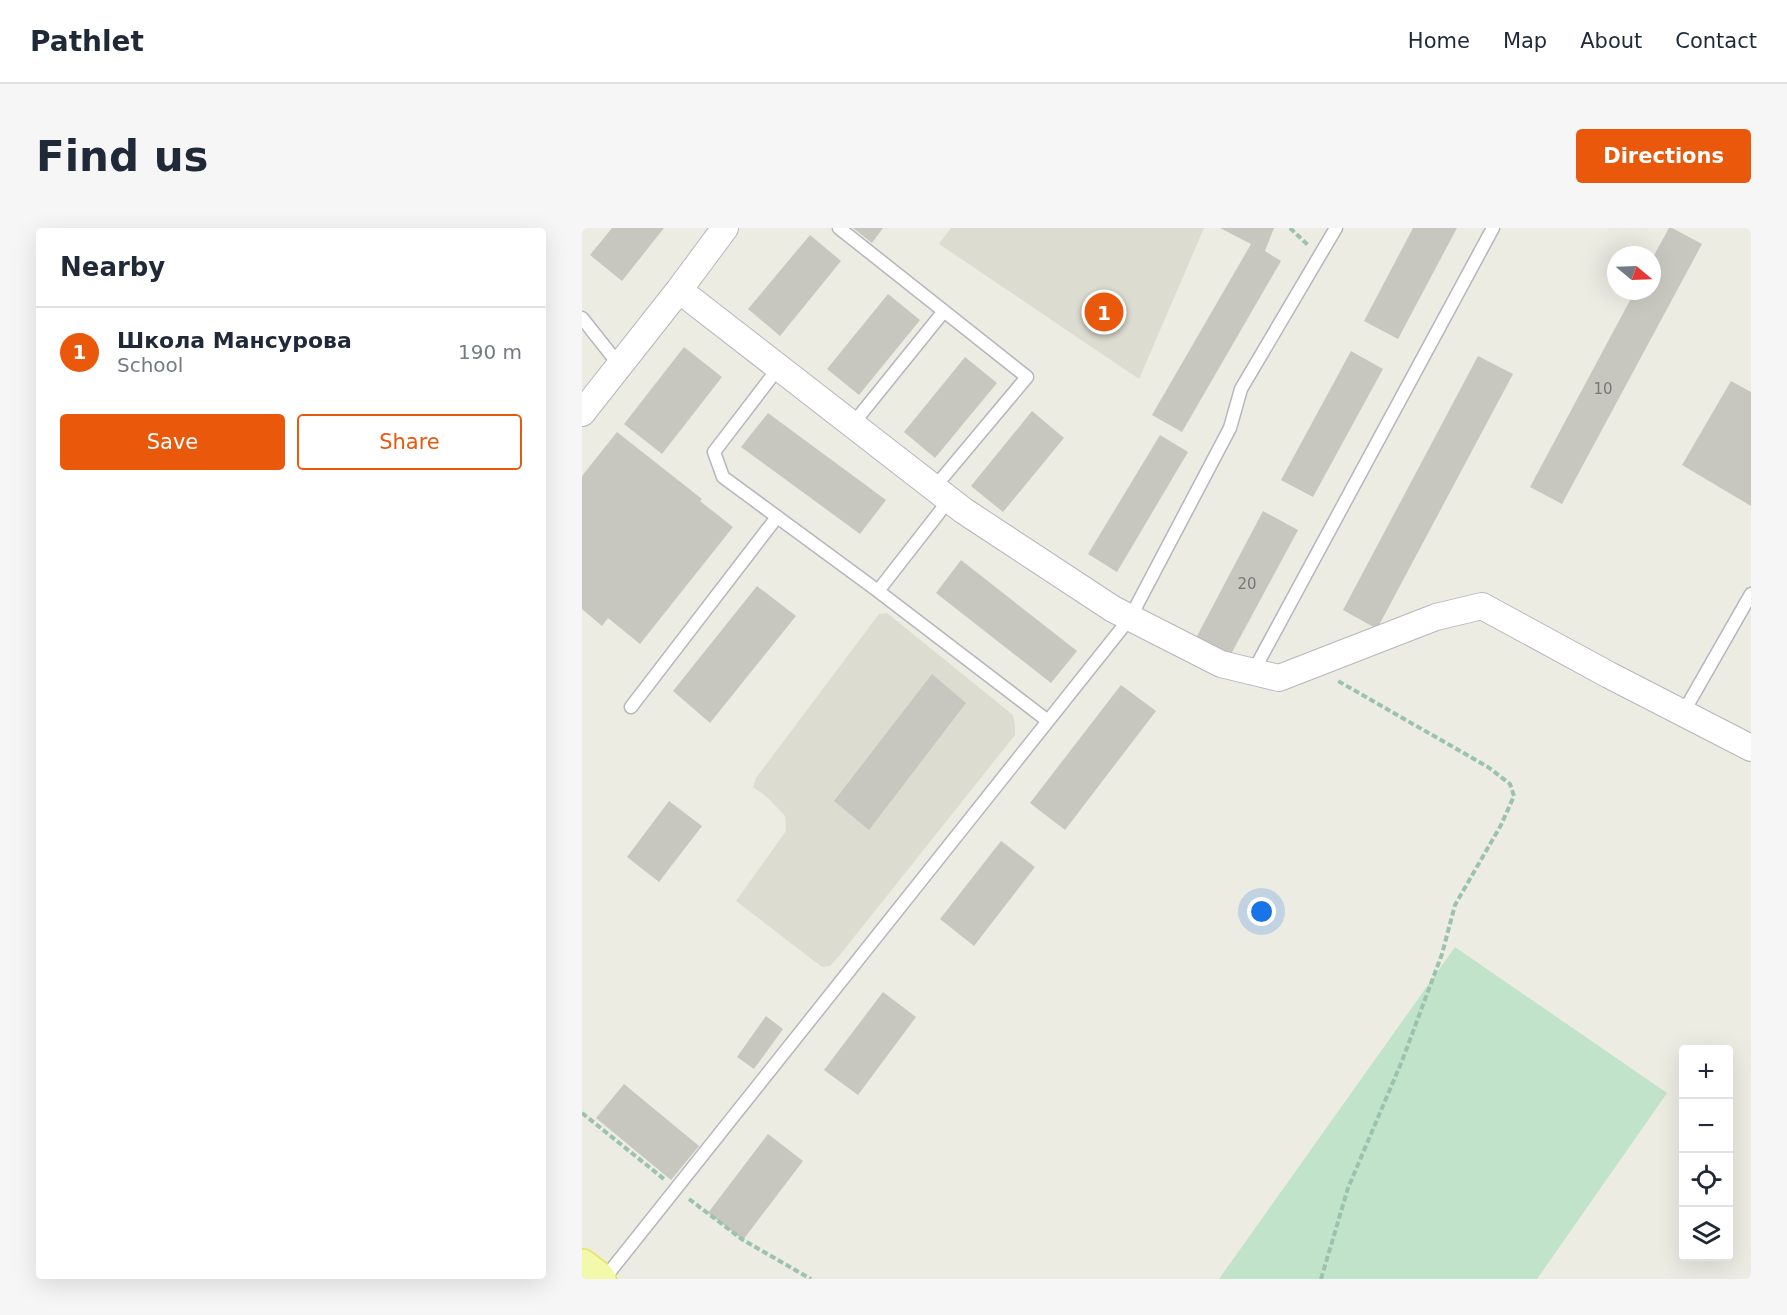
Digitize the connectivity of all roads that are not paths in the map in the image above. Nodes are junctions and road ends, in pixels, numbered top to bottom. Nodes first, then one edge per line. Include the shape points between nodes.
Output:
1 (725, 228) edge
2 (839, 228) edge
3 (1336, 228) edge
4 (1493, 228) edge
5 (679, 290) junction
6 (944, 311) junction
7 (582, 318) edge
8 (620, 366) junction
9 (779, 367) junction
10 (582, 413) edge
11 (852, 424) junction
12 (942, 494) junction
13 (777, 517) junction
14 (878, 591) junction
15 (1751, 594) edge
16 (1130, 618) junction
17 (1253, 672) junction
18 (631, 707) dead end
19 (1683, 713) junction
20 (1048, 721) junction
21 (1751, 748) edge
22 (582, 1266) edge
23 (599, 1279) edge
24 (604, 1279) edge

1 - 5 street
2 - 6 lane
3 - 16 lane via 1241,389 1230,428
4 - 17 lane
5 - 8 street
5 - 9 street
6 - 11 lane
6 - 12 lane via 1027,376
7 - 8 lane
8 - 10 street
9 - 11 street
9 - 13 lane via 714,452 723,477
11 - 12 street
12 - 14 lane
12 - 16 street
13 - 14 lane
13 - 18 lane
14 - 20 lane
15 - 19 lane
16 - 17 street via 1221,664
16 - 20 lane
17 - 19 street via 1279,678 1437,617 1482,606
19 - 21 street
20 - 24 lane
22 - 23 main road

